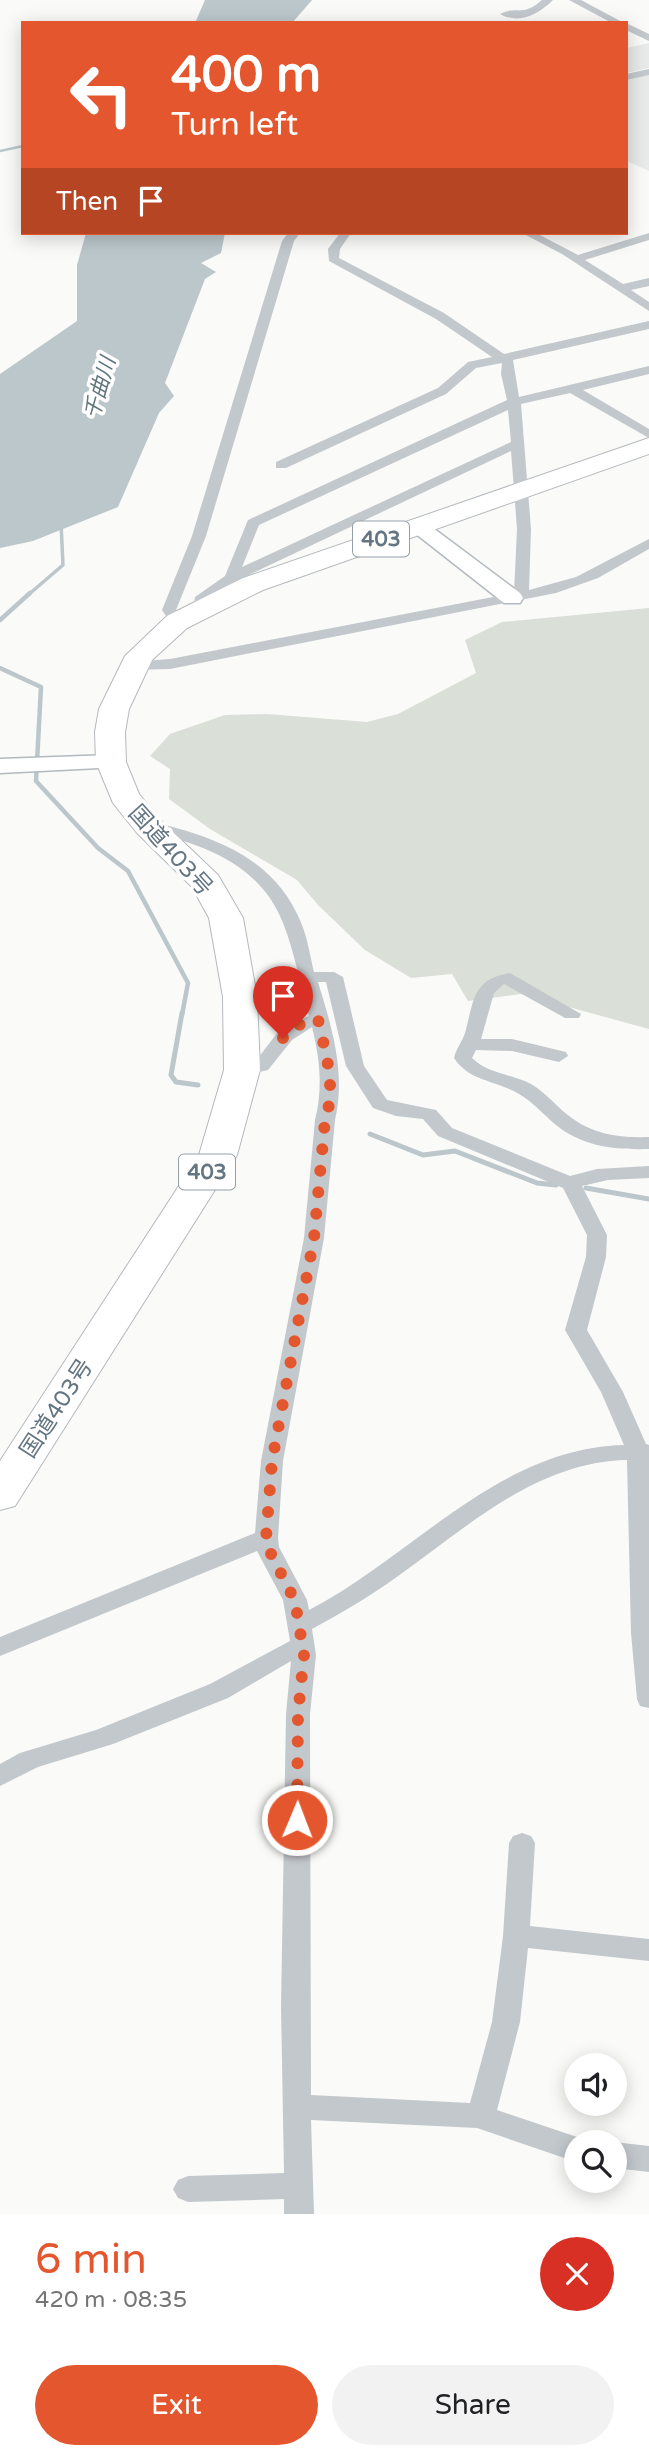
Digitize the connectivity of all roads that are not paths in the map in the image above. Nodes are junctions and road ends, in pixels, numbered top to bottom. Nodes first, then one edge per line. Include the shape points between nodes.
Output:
1 (519, 0) edge
2 (548, 0) edge
3 (574, 0) edge
4 (506, 14) junction
5 (500, 21) edge
6 (617, 21) edge
7 (628, 27) edge
8 (649, 38) edge
9 (649, 72) edge
10 (628, 77) edge
11 (293, 235) edge
12 (344, 235) edge
13 (532, 235) edge
14 (649, 236) edge
15 (576, 259) junction
16 (649, 282) edge
17 (622, 288) junction
18 (649, 307) edge
19 (649, 326) edge
20 (503, 357) junction
21 (649, 370) edge
22 (571, 388) junction
23 (514, 401) junction
24 (649, 434) edge
25 (516, 444) junction
26 (649, 446) edge
27 (281, 465) dead end
28 (521, 490) junction
29 (418, 526) junction
30 (649, 542) edge
31 (231, 578) junction
32 (517, 597) junction
33 (200, 608) junction
34 (177, 622) junction
35 (148, 660) junction
36 (99, 762) junction
37 (0, 766) edge
38 (148, 826) junction
39 (307, 978) junction
40 (572, 1014) dead end
41 (318, 1019) junction
42 (470, 1044) junction
43 (559, 1056) dead end
44 (242, 1070) junction
45 (649, 1143) edge
46 (649, 1171) edge
47 (571, 1184) junction
48 (643, 1451) edge
49 (0, 1495) edge
50 (266, 1538) junction
51 (300, 1636) junction
52 (0, 1647) edge
53 (649, 1699) edge
54 (0, 1776) edge
55 (522, 1843) dead end
56 (516, 1936) junction
57 (649, 1950) edge
58 (298, 2106) junction
59 (481, 2117) junction
60 (564, 2146) edge
61 (627, 2156) edge
62 (649, 2159) edge
63 (188, 2189) dead end
64 (299, 2200) edge

1 - 4 street
2 - 4 street via 531,15
3 - 6 street
4 - 5 street
7 - 8 street
9 - 10 street
11 - 34 street via 199,536 169,610
12 - 20 street via 333,259 440,316
13 - 15 street
14 - 15 street
15 - 17 street
16 - 17 street
17 - 18 street
19 - 20 street
20 - 23 street via 508,362
20 - 27 street via 472,365 442,391
21 - 22 street
22 - 23 street
22 - 24 street
23 - 25 street
23 - 31 street via 253,523
25 - 28 street
25 - 31 street
26 - 28 highway, 国道403号 / 403
28 - 29 highway, 国道403号 / 403
28 - 32 street via 524,529
29 - 32 street
29 - 33 highway, 国道403号 / 403 via 253,584
30 - 32 street via 584,580
31 - 33 street via 200,600
32 - 35 street
33 - 34 highway, 国道403号 / 403
34 - 35 highway, 国道403号 / 403
35 - 36 highway, 国道403号 / 403 via 114,709
36 - 37 street
36 - 38 highway, 国道403号 / 403
38 - 39 street via 221,848 263,877 291,919
38 - 44 highway, 国道403号 / 403 via 206,883 226,918 240,997
39 - 41 street
39 - 47 street via 334,977 355,1066 380,1104 429,1114 445,1132
40 - 42 street via 510,978 501,978 483,996
41 - 44 street via 296,1026 261,1066
41 - 50 street via 331,1103 325,1120 314,1238 272,1461
42 - 43 street via 512,1045
42 - 45 street via 464,1052 466,1063 524,1089 584,1135 618,1144
44 - 49 highway, 国道403号 / 403 via 218,1156
46 - 47 street
47 - 48 street via 597,1235 596,1257 576,1330
48 - 51 street via 588,1456 547,1467 510,1485
48 - 53 street via 643,1633
50 - 51 street via 295,1601
50 - 52 street
51 - 54 street via 219,1691 104,1737 29,1760
51 - 58 street via 304,1655 298,1714
55 - 56 street
56 - 57 street
56 - 59 street via 506,2022
58 - 59 street
58 - 64 street
59 - 60 street
61 - 62 street
63 - 64 street

